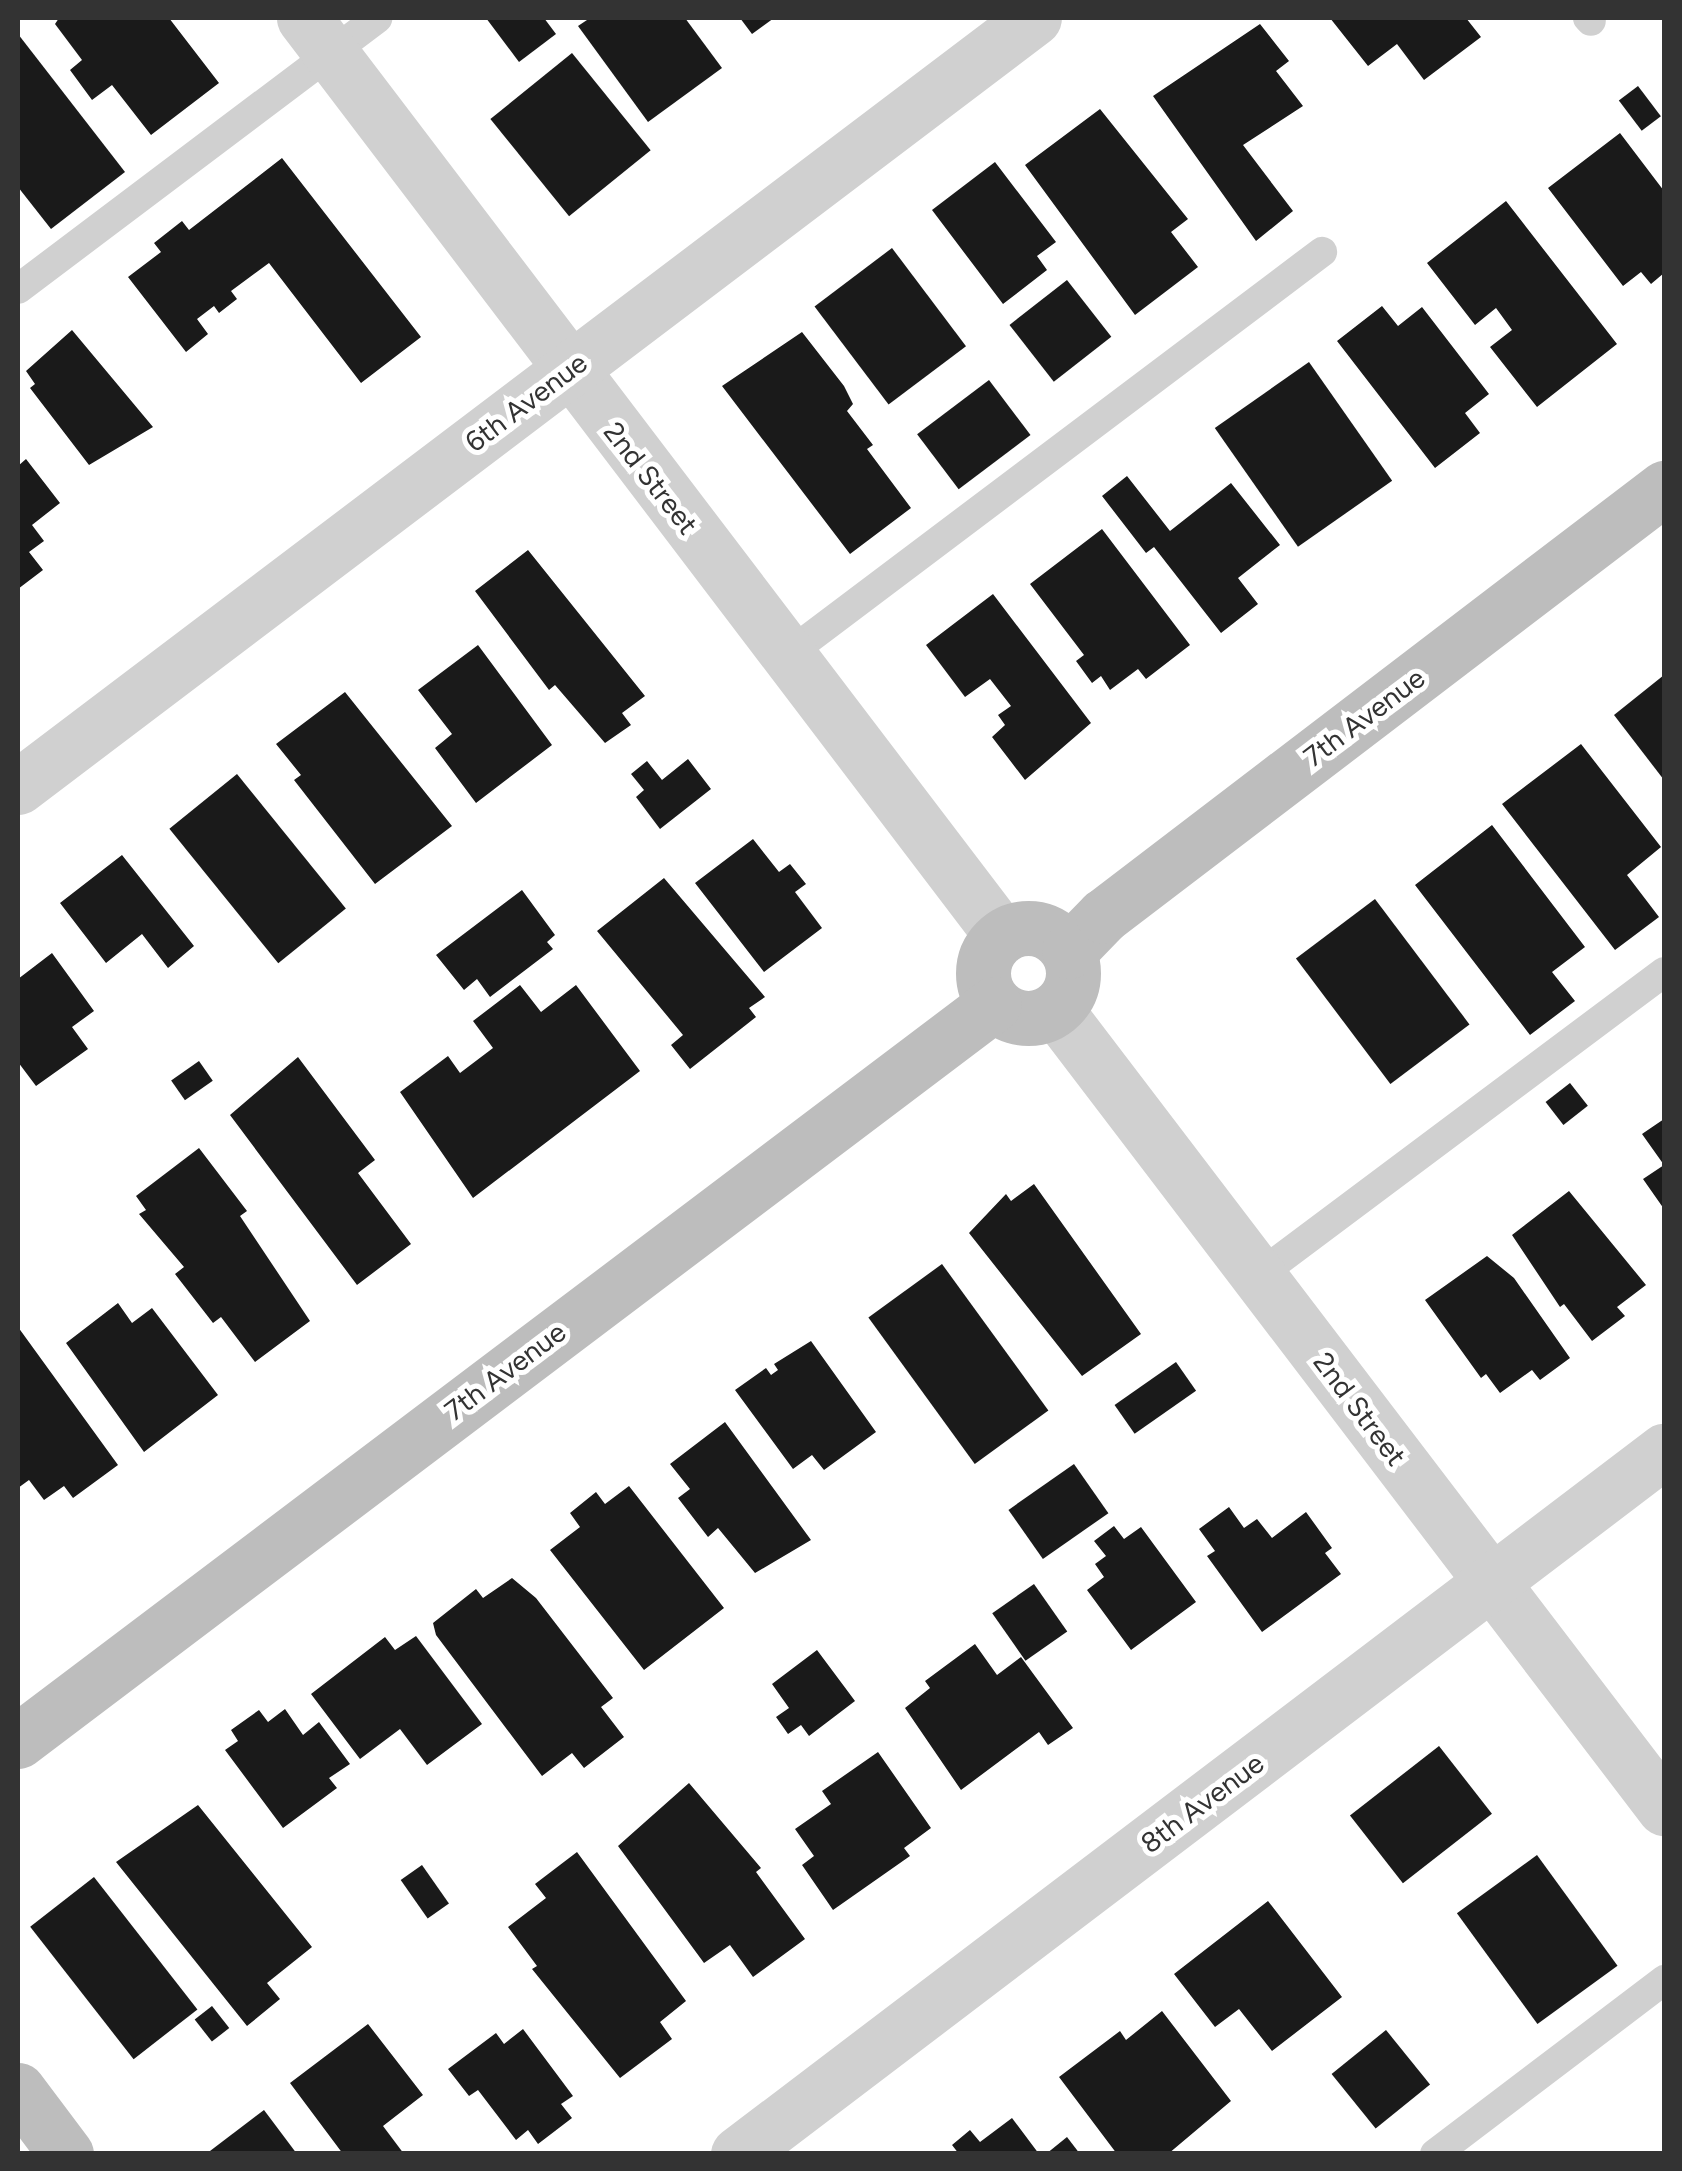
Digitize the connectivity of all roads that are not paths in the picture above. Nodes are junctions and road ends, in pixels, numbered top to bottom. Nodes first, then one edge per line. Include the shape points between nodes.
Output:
1 (377, 18) edge
2 (1034, 18) edge
3 (317, 34) edge
4 (1322, 252) dead end
5 (18, 289) edge
6 (567, 370) junction
7 (1664, 488) edge
8 (788, 655) junction
9 (18, 786) edge
10 (1002, 936) junction
11 (1069, 951) junction
12 (1664, 972) edge
13 (994, 1004) junction
14 (1055, 1009) junction
15 (1259, 1275) junction
16 (1664, 1451) edge
17 (1492, 1583) junction
18 (18, 1741) edge
19 (1664, 1808) edge
20 (1664, 1980) edge
21 (18, 2090) edge
22 (66, 2154) edge
23 (738, 2154) edge
24 (1435, 2154) edge

1 - 3 lane
2 - 6 street, 6th Avenue
3 - 5 lane
3 - 6 street, 2nd Street
4 - 8 lane
6 - 8 street, 2nd Street
6 - 9 street, 6th Avenue
7 - 11 street, 7th Avenue via 1102,916
8 - 10 street, 2nd Street
10 - 11 street via 1046,930
10 - 13 street via 990,946 982,976
11 - 14 street via 1073,979
12 - 15 lane
13 - 14 street via 1021,1018
13 - 18 street, 7th Avenue
14 - 15 street, 2nd Street
15 - 17 street, 2nd Street
16 - 17 street, 8th Avenue
17 - 19 street, 2nd Street
17 - 23 street, 8th Avenue
20 - 24 lane
21 - 22 street

